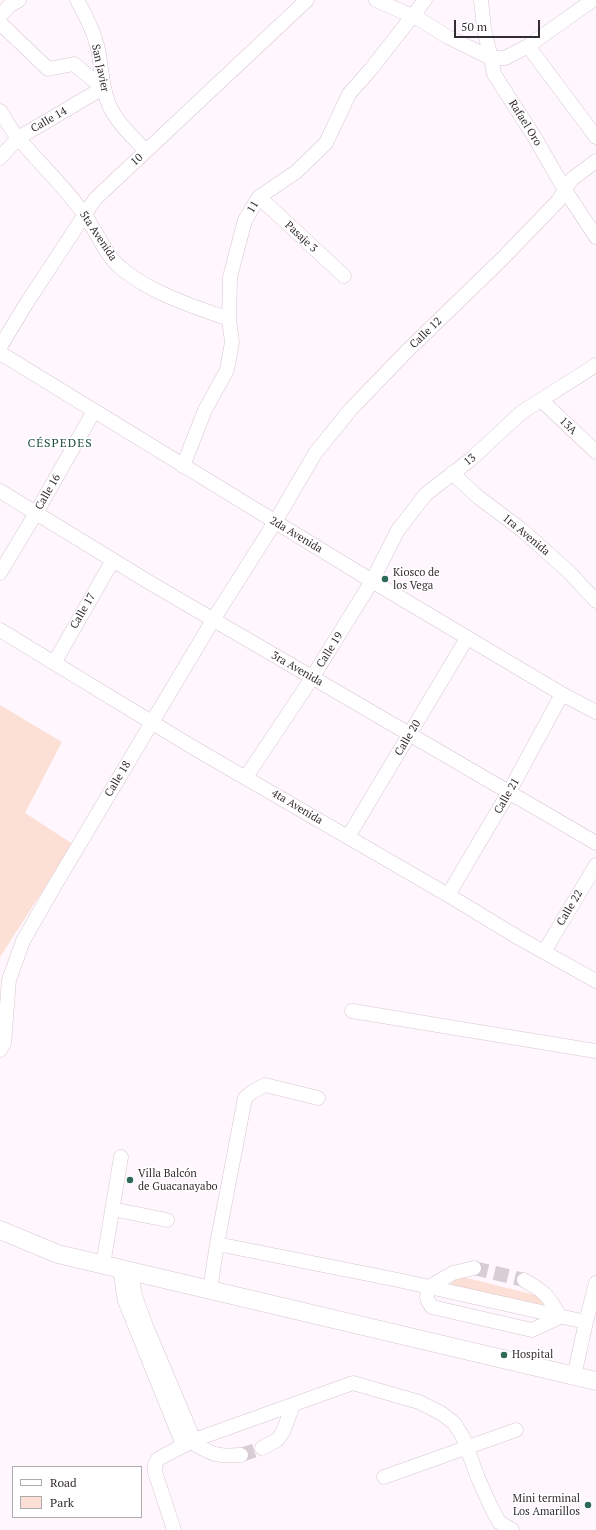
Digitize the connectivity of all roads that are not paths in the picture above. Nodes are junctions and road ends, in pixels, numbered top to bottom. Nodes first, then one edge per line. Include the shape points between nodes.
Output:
1 (19, 0) edge
2 (77, 0) edge
3 (307, 0) edge
4 (376, 0) edge
5 (425, 0) edge
6 (481, 0) edge
7 (593, 0) edge
8 (0, 16) edge
9 (412, 16) junction
10 (0, 23) edge
11 (528, 46) junction
12 (491, 58) junction
13 (103, 88) junction
14 (0, 111) edge
15 (596, 137) edge
16 (18, 138) junction
17 (146, 151) junction
18 (0, 158) edge
19 (596, 161) edge
20 (565, 190) junction
21 (259, 198) junction
22 (84, 214) junction
23 (596, 237) edge
24 (344, 276) dead end
25 (229, 319) junction
26 (0, 347) edge
27 (0, 353) edge
28 (596, 365) edge
29 (541, 400) junction
30 (94, 411) junction
31 (596, 452) edge
32 (183, 466) junction
33 (452, 473) junction
34 (0, 491) edge
35 (36, 513) junction
36 (275, 522) junction
37 (112, 560) junction
38 (0, 573) edge
39 (372, 581) junction
40 (596, 601) edge
41 (213, 620) junction
42 (0, 630) edge
43 (467, 638) junction
44 (54, 663) junction
45 (312, 678) junction
46 (562, 694) junction
47 (596, 712) edge
48 (152, 722) junction
49 (410, 735) junction
50 (246, 777) junction
51 (509, 792) junction
52 (348, 837) junction
53 (596, 843) edge
54 (596, 865) edge
55 (448, 895) junction
56 (544, 952) junction
57 (596, 981) edge
58 (352, 1011) dead end
59 (3, 1021) edge
60 (0, 1050) edge
61 (596, 1051) edge
62 (318, 1098) dead end
63 (121, 1157) dead end
64 (112, 1209) junction
65 (167, 1220) dead end
66 (0, 1230) edge
67 (218, 1244) junction
68 (474, 1268) tunnel mouth
69 (118, 1269) junction
70 (524, 1280) tunnel mouth
71 (596, 1283) edge
72 (429, 1287) junction
73 (210, 1290) junction
74 (560, 1317) junction
75 (586, 1322) junction
76 (574, 1376) junction
77 (596, 1382) edge
78 (294, 1405) junction
79 (516, 1430) dead end
80 (189, 1442) junction
81 (262, 1448) tunnel mouth
82 (467, 1448) junction
83 (241, 1455) tunnel mouth
84 (384, 1476) dead end
85 (174, 1530) edge
86 (512, 1530) edge

1 - 8 street
2 - 13 street, San Javier via 97,45
3 - 17 street, 10
4 - 9 street
5 - 9 street, 11
6 - 12 street, Rafael Oro
7 - 11 street
9 - 12 street
9 - 21 street, 11 via 349,94 326,143 296,172
10 - 13 street via 48,69 74,64
11 - 12 street via 505,58
11 - 15 street
12 - 20 street, Rafael Oro via 494,74
13 - 16 street, Calle 14
13 - 17 street, San Javier via 110,107
14 - 16 street, 5ta Avenida
16 - 18 street, Calle 14
16 - 22 street, 5ta Avenida via 49,170
17 - 22 street, 10 via 95,199
19 - 20 street, Calle 12 via 572,179
20 - 23 street, Rafael Oro
20 - 36 street, Calle 12 via 558,201 501,260 351,409 316,452
21 - 24 street, Pasaje 3
21 - 25 street, 11 via 245,220 230,277
22 - 25 street, 5ta Avenida via 105,250 121,268 142,284
22 - 26 street, 10
25 - 32 street, 11 via 232,342 227,370 205,410
27 - 30 street, 2da Avenida
28 - 29 street, 13
29 - 31 street, 13A
29 - 33 street, 13 via 522,412 470,460
30 - 32 street, 2da Avenida
30 - 35 street, Calle 16
32 - 36 street, 2da Avenida
33 - 39 street, 13 via 426,494 398,530
33 - 40 street, 1ra Avenida via 478,497 522,530
34 - 35 street, 3ra Avenida
35 - 37 street, 3ra Avenida
35 - 38 street, Calle 16
36 - 39 street, 2da Avenida
36 - 41 street, Calle 18
37 - 41 street, 3ra Avenida
37 - 44 street, Calle 17
39 - 43 street, 2da Avenida
39 - 45 street, Calle 19
41 - 45 street, 3ra Avenida
41 - 48 street, Calle 18
42 - 44 street, 4ta Avenida
43 - 46 street, 2da Avenida
43 - 49 street, Calle 20
44 - 48 street, 4ta Avenida
45 - 49 street, 3ra Avenida
45 - 50 street, Calle 19
46 - 47 street, 2da Avenida
46 - 51 street, Calle 21
48 - 50 street, 4ta Avenida
48 - 59 street, Calle 18 via 23,941 9,980
49 - 51 street, 3ra Avenida
49 - 52 street, Calle 20
50 - 52 street, 4ta Avenida
51 - 53 street, 3ra Avenida
51 - 55 street, Calle 21
52 - 55 street, 4ta Avenida
54 - 56 street, Calle 22
55 - 56 street, 4ta Avenida
56 - 57 street, 4ta Avenida
58 - 61 street
59 - 60 street, Calle 18 via 4,1043
62 - 67 street via 265,1085 245,1098
63 - 64 street
64 - 65 street
64 - 69 street
66 - 69 main road via 58,1254
67 - 72 street
67 - 73 street
68 - 72 street via 454,1273
69 - 73 main road
69 - 80 street via 135,1296
70 - 74 street via 542,1290
71 - 75 street
72 - 74 street
72 - 74 street via 426,1296 432,1307 532,1330
73 - 76 main road
74 - 75 street
75 - 76 street
76 - 77 main road
78 - 80 street
78 - 81 street via 283,1432 277,1440
78 - 82 street via 353,1383 419,1402 441,1413 454,1423
79 - 82 street
80 - 83 street via 222,1456
80 - 85 street via 158,1459 156,1465 158,1485
82 - 84 street
82 - 86 street via 499,1522

